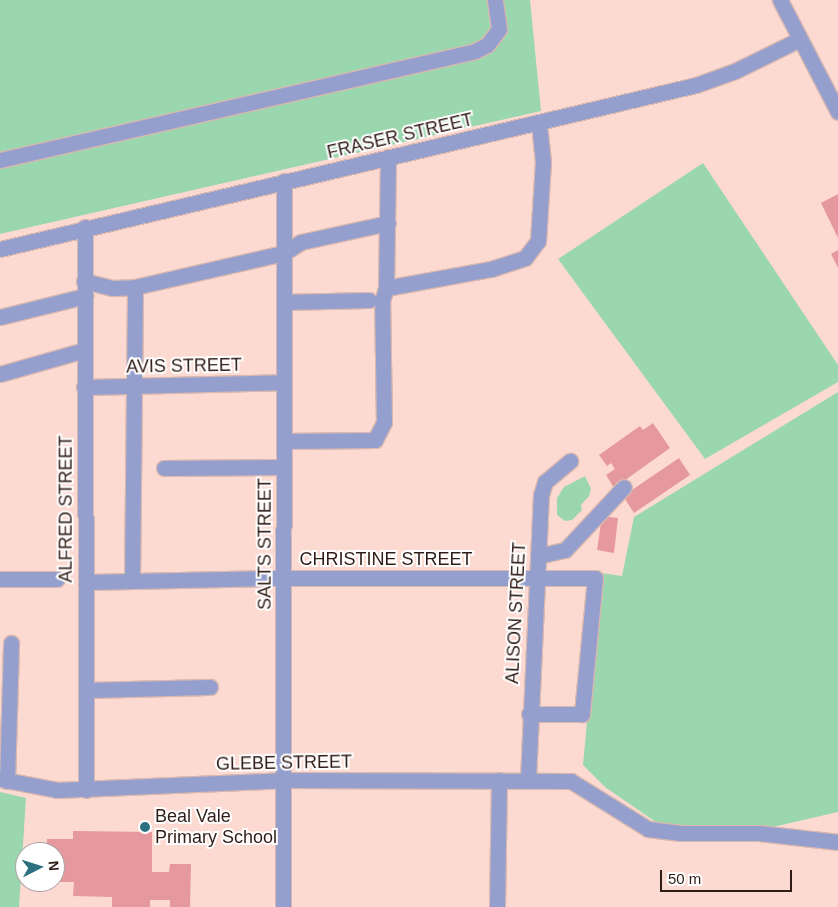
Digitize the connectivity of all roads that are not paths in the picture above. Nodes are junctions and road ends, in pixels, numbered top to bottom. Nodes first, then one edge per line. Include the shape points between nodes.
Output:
1 (495, 0) edge
2 (780, 0) edge
3 (800, 38) junction
4 (838, 112) edge
5 (539, 124) junction
6 (388, 157) junction
7 (0, 160) edge
8 (284, 181) junction
9 (388, 223) junction
10 (85, 227) junction
11 (0, 249) edge
12 (284, 253) junction
13 (135, 287) junction
14 (84, 288) junction
15 (386, 288) junction
16 (369, 300) dead end
17 (284, 302) junction
18 (0, 317) edge
19 (84, 350) junction
20 (0, 374) edge
21 (284, 382) junction
22 (134, 386) junction
23 (84, 387) junction
24 (284, 440) junction
25 (570, 461) dead end
26 (284, 467) junction
27 (164, 468) dead end
28 (624, 487) dead end
29 (538, 556) junction
30 (537, 577) junction
31 (284, 578) junction
32 (0, 579) edge
33 (57, 579) dead end
34 (132, 581) junction
35 (86, 582) junction
36 (11, 643) dead end
37 (210, 687) dead end
38 (86, 690) junction
39 (529, 714) junction
40 (3, 780) edge
41 (283, 780) junction
42 (499, 780) junction
43 (528, 780) junction
44 (86, 790) junction
45 (838, 842) edge
46 (283, 907) edge
47 (497, 907) edge

1 - 7 street via 499,29 487,46 475,51
2 - 3 street
3 - 4 street
3 - 5 street, FRASER STREET via 735,71 696,85
5 - 6 street, FRASER STREET
5 - 15 street via 542,162 538,241 526,258 491,269
6 - 8 street, FRASER STREET
6 - 9 street
8 - 10 street, FRASER STREET
8 - 12 street, SALTS STREET
9 - 12 street via 301,242
9 - 15 street
10 - 11 street, FRASER STREET
10 - 14 street, ALFRED STREET
12 - 13 street
12 - 17 street, SALTS STREET
13 - 14 street
13 - 22 street
14 - 18 street
14 - 19 street, ALFRED STREET
15 - 24 street via 382,301 384,422 375,440
16 - 17 street
17 - 21 street, SALTS STREET
19 - 20 street
19 - 23 street, ALFRED STREET
21 - 22 street, AVIS STREET
21 - 24 street, SALTS STREET
22 - 23 street, AVIS STREET
22 - 34 street
23 - 35 street, ALFRED STREET
24 - 26 street, SALTS STREET
25 - 29 street, ALISON STREET via 545,482 539,514
26 - 27 street
26 - 31 street, SALTS STREET
28 - 29 street via 565,550
29 - 30 street, ALISON STREET
30 - 31 street, CHRISTINE STREET
30 - 39 street, ALISON STREET
30 - 39 street, CHRISTINE STREET via 595,578 582,714
31 - 34 street, CHRISTINE STREET
31 - 41 street, SALTS STREET
32 - 33 street
34 - 35 street, CHRISTINE STREET
35 - 38 street, ALFRED STREET
36 - 40 street
37 - 38 street
38 - 44 street, ALFRED STREET
39 - 43 street, ALISON STREET
40 - 44 street, GLEBE STREET via 57,790
41 - 42 street, GLEBE STREET
41 - 44 street, GLEBE STREET
41 - 46 street, SALTS STREET
42 - 43 street, GLEBE STREET
42 - 47 street
43 - 45 street, GLEBE STREET via 571,781 648,829 681,833 759,833

